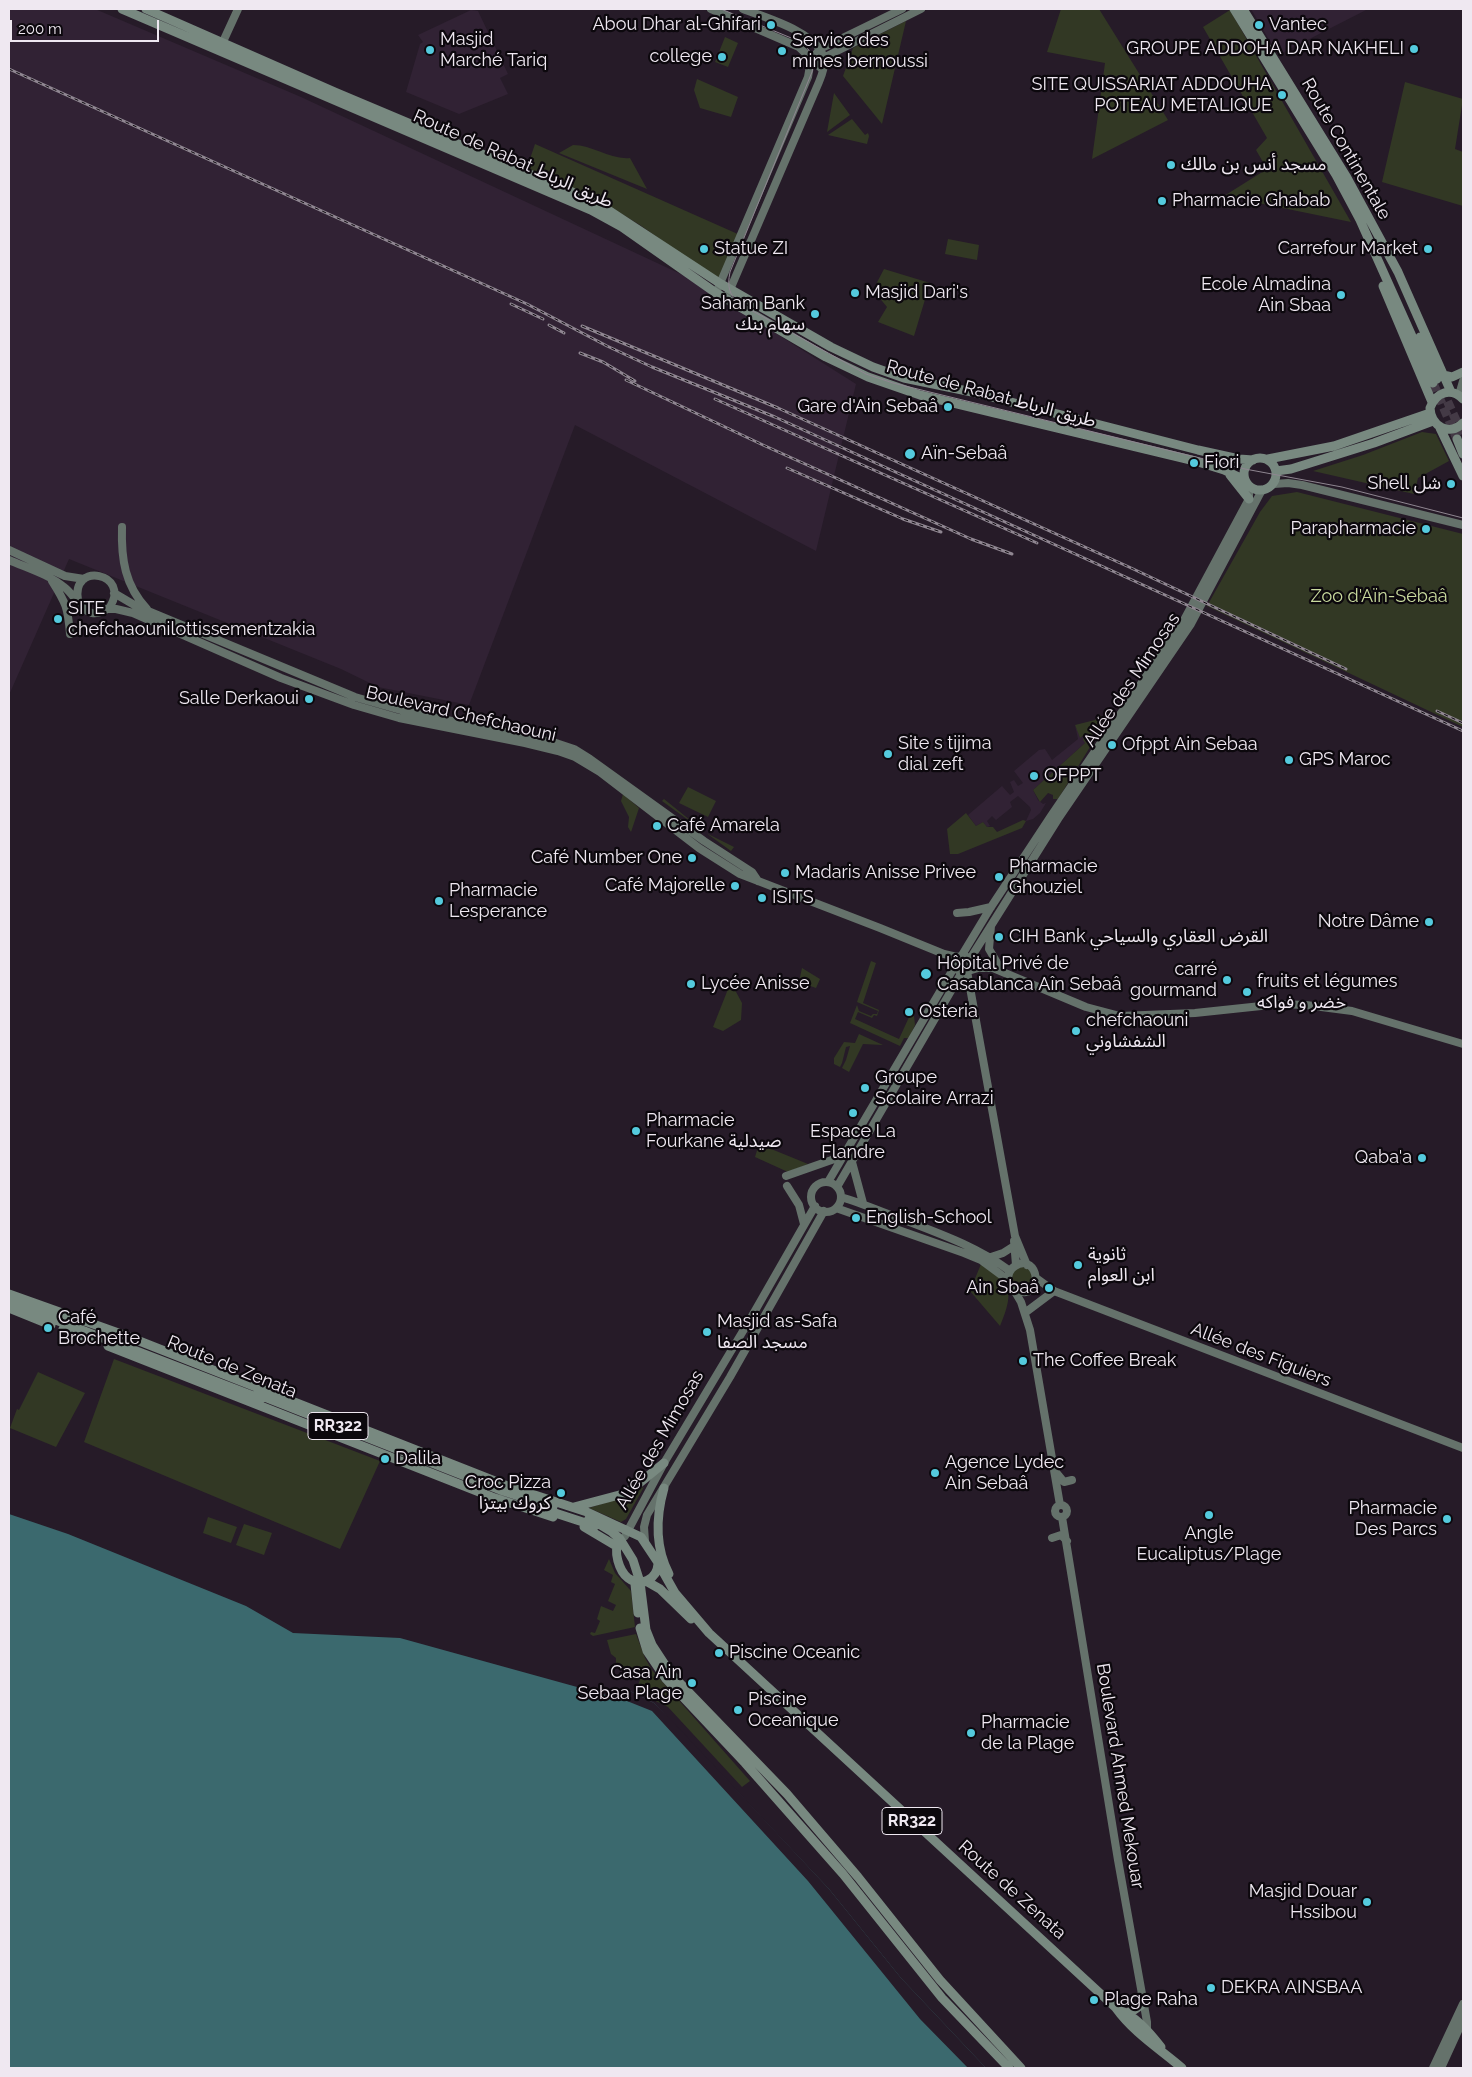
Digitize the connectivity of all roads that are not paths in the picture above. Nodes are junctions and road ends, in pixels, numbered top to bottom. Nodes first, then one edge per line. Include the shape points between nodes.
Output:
1 (122, 9) edge
2 (146, 9) edge
3 (238, 9) edge
4 (711, 9) edge
5 (743, 9) edge
6 (902, 9) edge
7 (921, 9) edge
8 (1234, 9) edge
9 (1243, 9) edge
10 (221, 46) junction
11 (820, 49) junction
12 (824, 58) junction
13 (811, 60) junction
14 (823, 70) junction
15 (452, 144) junction
16 (1368, 239) junction
17 (721, 284) junction
18 (731, 289) junction
19 (716, 293) junction
20 (726, 299) junction
21 (1463, 372) edge
22 (1438, 379) junction
23 (1463, 381) edge
24 (1458, 396) edge
25 (1432, 402) junction
26 (1431, 417) junction
27 (1463, 422) edge
28 (1440, 428) junction
29 (1461, 437) tunnel mouth
30 (1463, 454) edge
31 (1268, 459) junction
32 (1253, 460) junction
33 (1224, 470) junction
34 (1276, 471) junction
35 (1463, 476) edge
36 (1247, 483) junction
37 (1274, 484) junction
38 (1262, 490) junction
39 (1249, 499) junction
40 (1463, 525) edge
41 (122, 527) dead end
42 (9, 550) edge
43 (9, 560) edge
44 (50, 578) junction
45 (84, 579) junction
46 (114, 593) junction
47 (78, 600) junction
48 (107, 609) junction
49 (149, 611) junction
50 (70, 634) dead end
51 (758, 881) junction
52 (991, 907) junction
53 (957, 913) dead end
54 (992, 921) junction
55 (961, 960) junction
56 (993, 968) junction
57 (966, 971) junction
58 (1003, 972) junction
59 (1463, 1044) edge
60 (843, 1156) junction
61 (852, 1162) junction
62 (786, 1176) dead end
63 (828, 1182) junction
64 (787, 1186) dead end
65 (837, 1187) junction
66 (841, 1197) junction
67 (863, 1204) junction
68 (815, 1206) junction
69 (836, 1208) junction
70 (824, 1211) junction
71 (804, 1224) junction
72 (1015, 1236) junction
73 (1014, 1246) junction
74 (991, 1257) junction
75 (1027, 1264) junction
76 (1013, 1268) junction
77 (1036, 1278) junction
78 (1008, 1280) junction
79 (1015, 1290) junction
80 (1030, 1290) junction
81 (1051, 1290) junction
82 (9, 1295) edge
83 (9, 1302) edge
84 (9, 1308) edge
85 (1026, 1312) junction
86 (1463, 1448) edge
87 (664, 1463) junction
88 (1054, 1470) junction
89 (1072, 1480) dead end
90 (664, 1488) junction
91 (572, 1507) junction
92 (624, 1538) junction
93 (1052, 1538) dead end
94 (646, 1541) junction
95 (1067, 1542) junction
96 (658, 1564) junction
97 (640, 1582) junction
98 (678, 1598) junction
99 (709, 1632) junction
100 (1144, 2002) junction
101 (1463, 2004) edge
102 (1116, 2008) junction
103 (1127, 2013) junction
104 (1463, 2020) edge
105 (1147, 2036) junction
106 (1009, 2068) edge
107 (1021, 2068) edge
108 (1182, 2068) edge
109 (1433, 2068) edge
110 (1442, 2068) edge

1 - 10 main road, Route de Rabat طريق الرباط
2 - 10 main road, Route de Rabat طريق الرباط
3 - 10 street
4 - 13 street via 792,43
5 - 11 street via 798,32 814,41
6 - 11 street
7 - 12 street
8 - 16 main road, Route Continentale via 1336,174
9 - 22 main road, Route Continentale via 1346,176 1398,272
10 - 15 main road, Route de Rabat طريق الرباط
11 - 12 street
11 - 13 street
12 - 13 street
12 - 14 street
13 - 14 street
13 - 17 street via 808,77
14 - 18 street
15 - 17 main road, Route de Rabat طريق الرباط via 605,208
15 - 19 main road, Route de Rabat طريق الرباط via 604,216
16 - 22 main road, Route Continentale
16 - 25 main road, Route Continentale via 1369,250
17 - 18 main road, Route de Rabat طريق الرباط
17 - 19 street
18 - 20 street
18 - 32 main road, Route de Rabat طريق الرباط via 831,347 892,374 1198,450
19 - 20 main road, Route de Rabat طريق الرباط
20 - 33 main road, Route de Rabat طريق الرباط via 826,357 868,378 920,396
21 - 22 main road
22 - 24 main road, Route Continentale
23 - 24 street
24 - 25 main road via 1440,394
25 - 26 main road
26 - 28 main road
26 - 31 main road via 1334,446
26 - 34 main road via 1374,443
27 - 28 main road via 1454,429
28 - 35 main road
29 - 30 main road
31 - 32 main road
31 - 34 main road
32 - 36 main road via 1245,469
33 - 36 main road, Route de Rabat طريق الرباط
33 - 39 main road
34 - 37 main road
36 - 38 main road via 1255,490
36 - 39 street, Allée des Mimosas
37 - 38 main road
37 - 40 street via 1302,486
38 - 54 street, Allée des Mimosas via 1191,624
39 - 52 street, Allée des Mimosas via 1184,622
41 - 49 street via 121,550 125,570 131,588
42 - 45 street, Boulevard Chefchaouni via 66,576
43 - 44 street, Boulevard Chefchaouni
44 - 47 street, Boulevard Chefchaouni
44 - 50 street via 65,600
45 - 46 street, Boulevard Chefchaouni via 101,576 111,583
45 - 47 street via 78,588
46 - 48 street
46 - 49 street, Boulevard Chefchaouni
47 - 48 street, Boulevard Chefchaouni via 92,613
48 - 51 street, Boulevard Chefchaouni via 134,613 281,678 354,705 575,757 714,858
49 - 51 street, Boulevard Chefchaouni via 355,697 574,749 752,872
51 - 55 street, Boulevard Chefchaouni
52 - 53 street
52 - 55 street, Allée des Mimosas
54 - 55 street, Allée des Mimosas
54 - 58 street via 989,949
55 - 56 street, Boulevard Chefchaouni via 984,962
55 - 57 street
55 - 57 street via 971,965
55 - 60 street, Allée des Mimosas
56 - 57 street, Boulevard Chefchaouni
56 - 58 street, Boulevard Chefchaouni
57 - 61 street
57 - 72 street
58 - 59 street, Boulevard Chefchaouni via 1086,1007 1120,1016 1196,1013 1280,1004 1306,1005 1352,1011
60 - 62 street
60 - 63 street, Allée des Mimosas
61 - 65 street
61 - 67 street
63 - 65 street
63 - 68 street via 814,1190 812,1199
64 - 71 street via 799,1205
65 - 66 street
66 - 67 street
66 - 69 street
67 - 74 street via 942,1234
68 - 70 street
68 - 71 street, Allée des Mimosas
69 - 70 street
69 - 78 street via 964,1253
70 - 90 street, Allée des Mimosas
71 - 87 street, Allée des Mimosas
72 - 73 street
72 - 75 street
73 - 74 street
73 - 76 street
74 - 76 street
75 - 76 street
75 - 77 street via 1034,1270
76 - 78 street
77 - 80 street
77 - 81 street, Allée des Figuiers
78 - 79 street
79 - 80 street
79 - 85 street
80 - 81 street, Allée des Figuiers
80 - 85 street
81 - 85 street
81 - 86 street, Allée des Figuiers
82 - 91 main road, Route de Zenata / RR322 via 124,1335 510,1487
82 - 92 main road, Route de Zenata / RR322 via 503,1491 592,1519
83 - 92 main road, Route de Zenata / RR322 via 515,1499
84 - 92 main road, Route de Zenata / RR322 via 492,1497 580,1525 598,1534
85 - 88 street
87 - 91 main road via 623,1494
87 - 92 street, Allée des Mimosas
88 - 89 street via 1064,1482
88 - 95 street, Boulevard Ahmed Mekouar via 1060,1505 1066,1509 1062,1517
90 - 94 street, Allée des Mimosas via 646,1519
90 - 98 main road via 659,1513 660,1545
91 - 92 main road, Route de Zenata / RR322 via 604,1519
92 - 94 main road, RR322
92 - 97 main road, Route de Zenata / RR322
92 - 97 main road, RR322 via 616,1555 626,1576
93 - 95 street via 1061,1535
94 - 96 main road, RR322
95 - 100 street, Boulevard Ahmed Mekouar
96 - 97 main road via 655,1575
96 - 98 main road, Route de Zenata / RR322
97 - 99 main road, Route de Zenata / RR322 via 660,1589
97 - 106 main road via 640,1628 644,1644 658,1669 843,1874 942,1998
97 - 107 main road via 648,1637 671,1674 786,1794 858,1876 940,1980
98 - 99 main road, Route de Zenata / RR322
99 - 102 main road, Route de Zenata / RR322
100 - 103 main road
100 - 105 street, Boulevard Ahmed Mekouar
101 - 109 street
102 - 103 main road, Route de Zenata / RR322
102 - 105 main road, Route de Zenata / RR322 via 1124,2019
103 - 105 main road, Route de Zenata / RR322
104 - 110 street
105 - 108 main road, Route de Zenata / RR322

